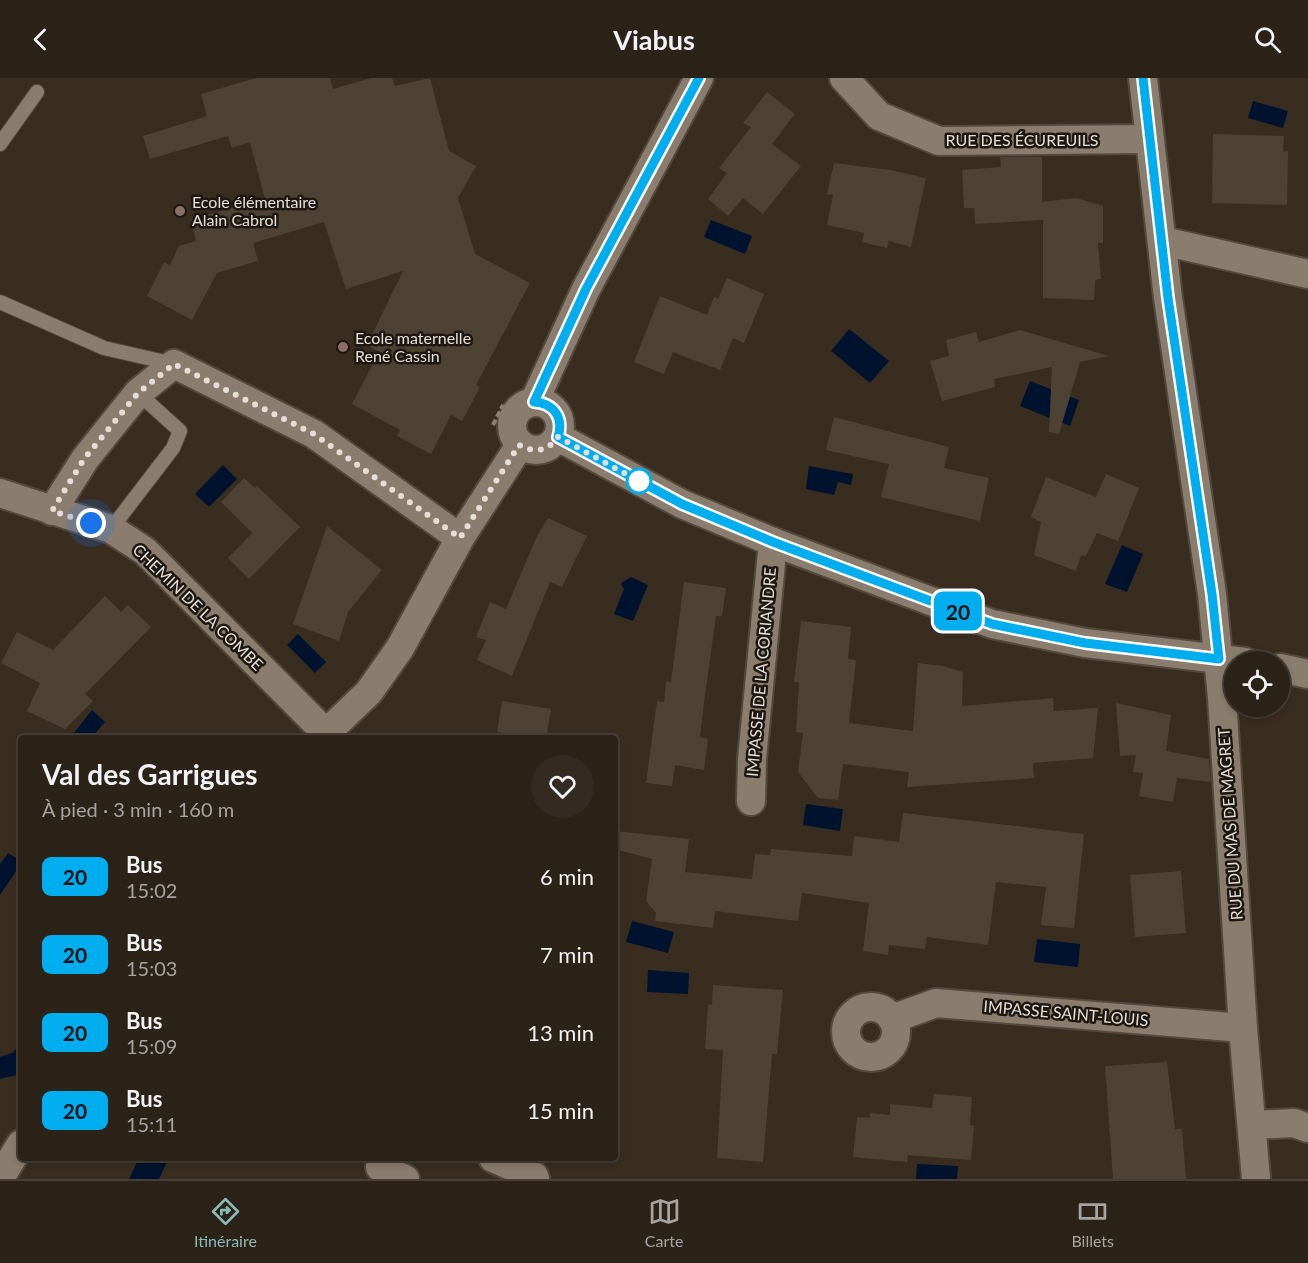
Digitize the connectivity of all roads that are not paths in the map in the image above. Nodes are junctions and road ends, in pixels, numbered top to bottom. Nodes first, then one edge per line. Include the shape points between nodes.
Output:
1 (699, 78) edge
2 (844, 78) edge
3 (1143, 78) edge
4 (37, 92) dead end
5 (1149, 139) junction
6 (0, 144) edge
7 (1163, 241) junction
8 (1308, 274) edge
9 (0, 302) edge
10 (174, 364) junction
11 (138, 393) junction
12 (534, 402) junction
13 (558, 437) junction
14 (519, 445) junction
15 (0, 493) edge
16 (52, 511) junction
17 (111, 529) junction
18 (460, 538) junction
19 (773, 542) junction
20 (1229, 651) edge
21 (1224, 659) edge
22 (1290, 670) edge
23 (1308, 674) edge
24 (1234, 717) edge
25 (323, 735) edge
26 (325, 735) edge
27 (751, 801) dead end
28 (892, 1018) dead end
29 (1243, 1028) junction
30 (1253, 1125) junction
31 (1308, 1128) edge
32 (18, 1148) edge
33 (500, 1161) edge
34 (0, 1178) edge
35 (535, 1179) edge
36 (1256, 1179) edge

1 - 12 street via 586,289
2 - 5 street, RUE DES ÉCUREUILS via 879,116 939,141
3 - 5 street, RUE DU MAS DE MAGRET
4 - 6 lane
5 - 7 street, RUE DU MAS DE MAGRET
7 - 8 street
7 - 20 street, RUE DU MAS DE MAGRET via 1212,594
9 - 10 lane via 104,348
10 - 11 street
10 - 18 street via 314,434
11 - 16 street via 84,459
11 - 17 lane via 180,431 173,448
12 - 13 street via 554,410 560,423
12 - 14 street via 514,415 512,431
13 - 14 street via 540,450
13 - 19 street via 682,504
14 - 18 street
15 - 16 street, CHEMIN DE LA COMBE
16 - 17 street, CHEMIN DE LA COMBE
17 - 25 street, CHEMIN DE LA COMBE via 145,551
18 - 26 street via 400,648 369,692
19 - 21 street via 992,624 1085,643
19 - 27 street, IMPASSE DE LA CORIANDRE
22 - 23 street
24 - 29 street, RUE DU MAS DE MAGRET
28 - 29 street, IMPASSE SAINT-LOUIS via 936,1003
29 - 30 street, RUE DU MAS DE MAGRET
30 - 31 street via 1294,1123
30 - 36 street, RUE DU MAS DE MAGRET
32 - 34 street
33 - 35 street

